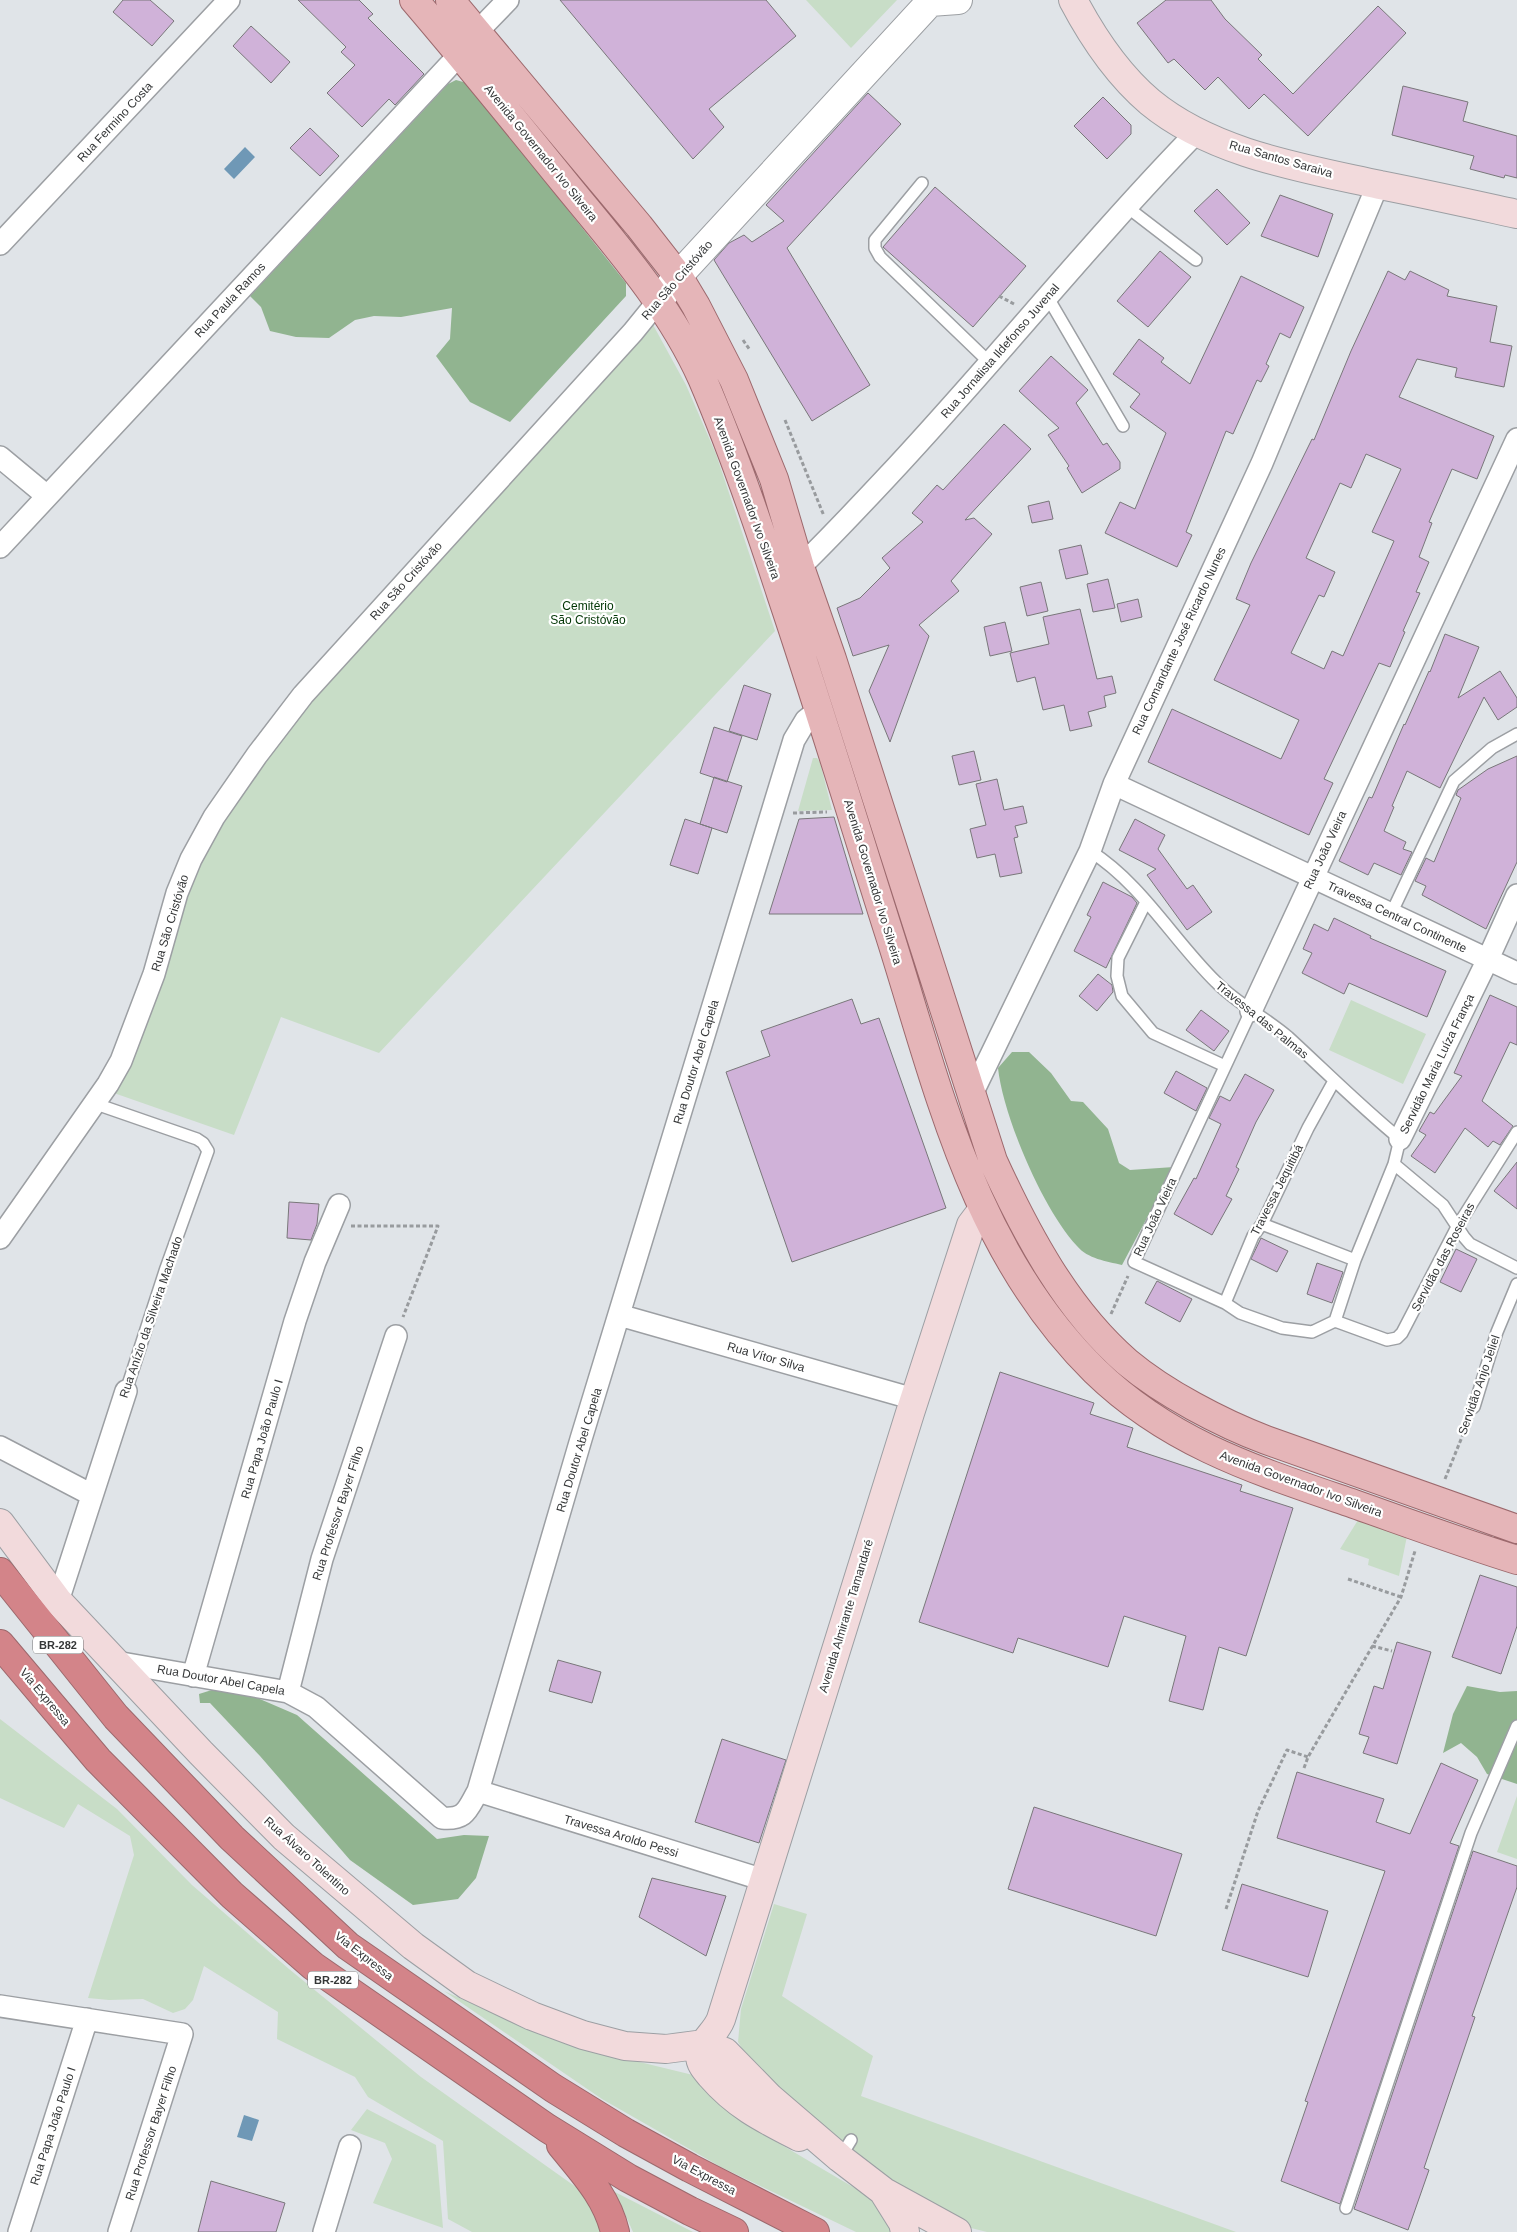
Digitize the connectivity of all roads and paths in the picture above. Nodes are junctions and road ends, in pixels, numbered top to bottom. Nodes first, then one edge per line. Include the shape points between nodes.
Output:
1 (229, 0) edge
2 (414, 0) edge
3 (450, 0) edge
4 (508, 0) edge
5 (958, 0) edge
6 (1073, 0) edge
7 (931, 1) edge
8 (477, 32) junction
9 (460, 54) junction
10 (1197, 132) junction
11 (922, 183) dead end
12 (1378, 184) junction
13 (1127, 207) junction
14 (1517, 214) edge
15 (638, 226) junction
16 (0, 244) edge
17 (616, 245) junction
18 (1196, 260) dead end
19 (678, 276) junction
20 (1047, 296) junction
21 (659, 300) junction
22 (990, 363) junction
23 (785, 420) dead end
24 (1123, 426) dead end
25 (1517, 439) edge
26 (0, 457) edge
27 (47, 496) junction
28 (827, 523) dead end
29 (0, 547) edge
30 (800, 567) junction
31 (846, 702) junction
32 (819, 710) junction
33 (1517, 734) edge
34 (1114, 784) junction
35 (831, 812) dead end
36 (788, 813) dead end
37 (1090, 852) junction
38 (1313, 877) junction
39 (1517, 895) edge
40 (1146, 902) junction
41 (1391, 914) junction
42 (1488, 960) junction
43 (1517, 973) edge
44 (1251, 1011) junction
45 (1225, 1066) junction
46 (1334, 1081) junction
47 (972, 1094) junction
48 (96, 1104) junction
49 (1517, 1132) edge
50 (1400, 1139) junction
51 (1394, 1164) junction
52 (338, 1206) dead end
53 (983, 1209) junction
54 (1262, 1224) junction
55 (331, 1226) junction
56 (1457, 1227) junction
57 (0, 1238) edge
58 (1355, 1260) junction
59 (1134, 1262) junction
60 (1517, 1268) edge
61 (1517, 1284) edge
62 (1225, 1303) junction
63 (619, 1315) junction
64 (1110, 1317) dead end
65 (1335, 1321) junction
66 (396, 1336) joint
67 (126, 1391) joint
68 (914, 1400) junction
69 (1474, 1407) joint
70 (0, 1447) edge
71 (1324, 1462) junction
72 (1442, 1487) dead end
73 (1316, 1491) junction
74 (92, 1495) junction
75 (0, 1523) edge
76 (1422, 1528) junction
77 (1517, 1529) edge
78 (1517, 1560) edge
79 (0, 1572) edge
80 (1348, 1579) dead end
81 (1401, 1597) junction
82 (58, 1601) junction
83 (0, 1644) edge
84 (1372, 1646) junction
85 (1392, 1651) dead end
86 (116, 1662) junction
87 (193, 1676) junction
88 (288, 1692) junction
89 (1517, 1726) edge
90 (1308, 1757) junction
91 (1304, 1768) dead end
92 (478, 1791) junction
93 (764, 1880) junction
94 (1226, 1909) dead end
95 (0, 2006) edge
96 (86, 2019) junction
97 (716, 2041) junction
98 (547, 2128) junction
99 (350, 2146) dead end
100 (883, 2191) junction
101 (1346, 2208) dead end
102 (19, 2232) edge
103 (119, 2232) edge
104 (324, 2232) edge
105 (615, 2232) edge
106 (734, 2232) edge
107 (816, 2232) edge
108 (905, 2232) edge
109 (957, 2232) edge

1 - 16 street, Rua Fermino Costa
2 - 9 main road, Avenida Governador Ivo Silveira
3 - 8 main road
4 - 8 street
5 - 7 street, Rua São Cristóvão
6 - 10 main road, Rua Santos Saraiva via 1110,60 1129,82 1151,103
7 - 19 street, Rua São Cristóvão
8 - 15 main road
9 - 17 main road, Avenida Governador Ivo Silveira
9 - 27 street, Rua Paula Ramos
10 - 12 main road, Rua Santos Saraiva via 1243,151
10 - 13 street, Rua Jornalista Ildefonso Juvenal
11 - 22 lane via 874,240 875,248 880,257
12 - 14 main road, Rua Santos Saraiva
12 - 34 street, Rua Comandante José Ricardo Nunes via 1262,463
13 - 18 lane
13 - 20 street, Rua Jornalista Ildefonso Juvenal
15 - 17 main road via 638,235 633,243
15 - 19 main road
17 - 21 main road, Avenida Governador Ivo Silveira
19 - 21 street, Rua São Cristóvão
19 - 30 main road via 745,405 774,480
20 - 22 street, Rua Jornalista Ildefonso Juvenal
20 - 24 lane
21 - 32 main road, Avenida Governador Ivo Silveira via 698,370 736,460
21 - 48 street, Rua São Cristóvão via 303,695 257,755 214,817 191,859 177,893 154,974 121,1061
22 - 30 street, Rua Jornalista Ildefonso Juvenal via 844,525
23 - 28 path
25 - 38 street, Rua João Vieira
26 - 27 street
27 - 29 street, Rua Paula Ramos
30 - 31 main road
31 - 32 main road
31 - 47 main road
32 - 53 main road, Avenida Governador Ivo Silveira via 951,1130
32 - 63 street, Rua Doutor Abel Capela via 806,720 794,740
33 - 41 lane via 1492,748 1454,781
34 - 37 street, Rua Comandante José Ricardo Nunes
34 - 38 street, Travessa Central Continente
35 - 36 path
37 - 40 lane, Travessa das Palmas via 1124,878
37 - 47 street, Rua Comandante José Ricardo Nunes
38 - 41 street, Travessa Central Continente
38 - 44 street, Rua João Vieira
39 - 42 street, Servidão Maria Luíza França
40 - 44 lane, Travessa das Palmas via 1208,974
40 - 45 lane via 1118,958 1117,976 1122,996 1153,1033
41 - 42 street, Travessa Central Continente
42 - 43 street, Travessa Central Continente
42 - 50 street, Servidão Maria Luíza França
44 - 45 lane, Rua João Vieira
44 - 46 lane, Travessa das Palmas via 1287,1037
45 - 59 lane, Rua João Vieira
46 - 50 lane, Travessa das Palmas
46 - 54 lane, Travessa Jequitibá
47 - 71 main road via 993,1160 1021,1221 1052,1272 1096,1329 1126,1360 1166,1389 1245,1432
48 - 57 street, Rua São Cristóvão
48 - 67 lane, Rua Anízio da Silveira Machado via 197,1139 208,1151
49 - 56 lane, Servidão das Roseiras
50 - 51 lane, Servidão Maria Luíza França
51 - 56 lane via 1443,1205
51 - 58 lane, Servidão Maria Luíza França
52 - 55 street, Rua Papa João Paulo I
53 - 68 main road, Avenida Almirante Tamandaré via 971,1225
53 - 73 main road, Avenida Governador Ivo Silveira via 1006,1257 1036,1301 1096,1371 1144,1412 1230,1460
54 - 58 lane
54 - 62 lane, Travessa Jequitibá via 1253,1236
55 - 66 path via 438,1226
55 - 87 street, Rua Papa João Paulo I via 295,1321
56 - 60 lane via 1470,1244
56 - 65 lane, Servidão das Roseiras via 1397,1338 1386,1340
58 - 65 lane, Servidão Maria Luíza França
59 - 62 lane
59 - 64 path
61 - 69 lane, Servidão Anjo Jeliel via 1497,1332
62 - 65 lane via 1240,1313 1282,1328 1312,1332
63 - 68 street, Rua Vítor Silva
63 - 92 street, Rua Doutor Abel Capela
66 - 88 street, Rua Professor Bayer Filho via 322,1559
67 - 74 street, Rua Anízio da Silveira Machado
68 - 93 main road, Avenida Almirante Tamandaré
69 - 72 path, Servidão Anjo Jeliel
70 - 74 street
71 - 73 main road
71 - 77 main road
73 - 76 main road, Avenida Governador Ivo Silveira
74 - 82 street, Rua Anízio da Silveira Machado
75 - 82 main road, Rua Álvaro Tolentino
76 - 78 main road, Avenida Governador Ivo Silveira
76 - 81 path
79 - 107 highway, Via Expressa / BR-282 via 116,1717 232,1838 348,1946 553,2088 626,2133
80 - 81 path
81 - 84 path
82 - 86 main road, Rua Álvaro Tolentino
83 - 98 highway, Via Expressa / BR-282 via 98,1760 232,1895 313,1966
84 - 85 path
84 - 90 path
86 - 87 street, Rua Doutor Abel Capela
86 - 97 main road, Rua Álvaro Tolentino via 284,1837 413,1946 467,1985 532,2016 625,2046 666,2049
87 - 88 street, Rua Doutor Abel Capela
88 - 92 street, Rua Doutor Abel Capela via 316,1707 442,1818 456,1819 464,1814
89 - 101 lane via 1471,1833
90 - 91 path
90 - 94 path via 1287,1750 1258,1811
92 - 93 street, Travessa Aroldo Pessi
93 - 97 main road, Avenida Almirante Tamandaré
95 - 96 street
96 - 102 street, Rua Papa João Paulo I
96 - 103 street, Rua Professor Bayer Filho via 182,2034
97 - 100 main road, Avenida Almirante Tamandaré via 700,2058 703,2067 726,2093 749,2111 846,2149
98 - 105 highway via 596,2187
98 - 106 highway, Via Expressa / BR-282 via 628,2178
99 - 104 street
100 - 108 main road, Avenida Almirante Tamandaré
100 - 109 main road

